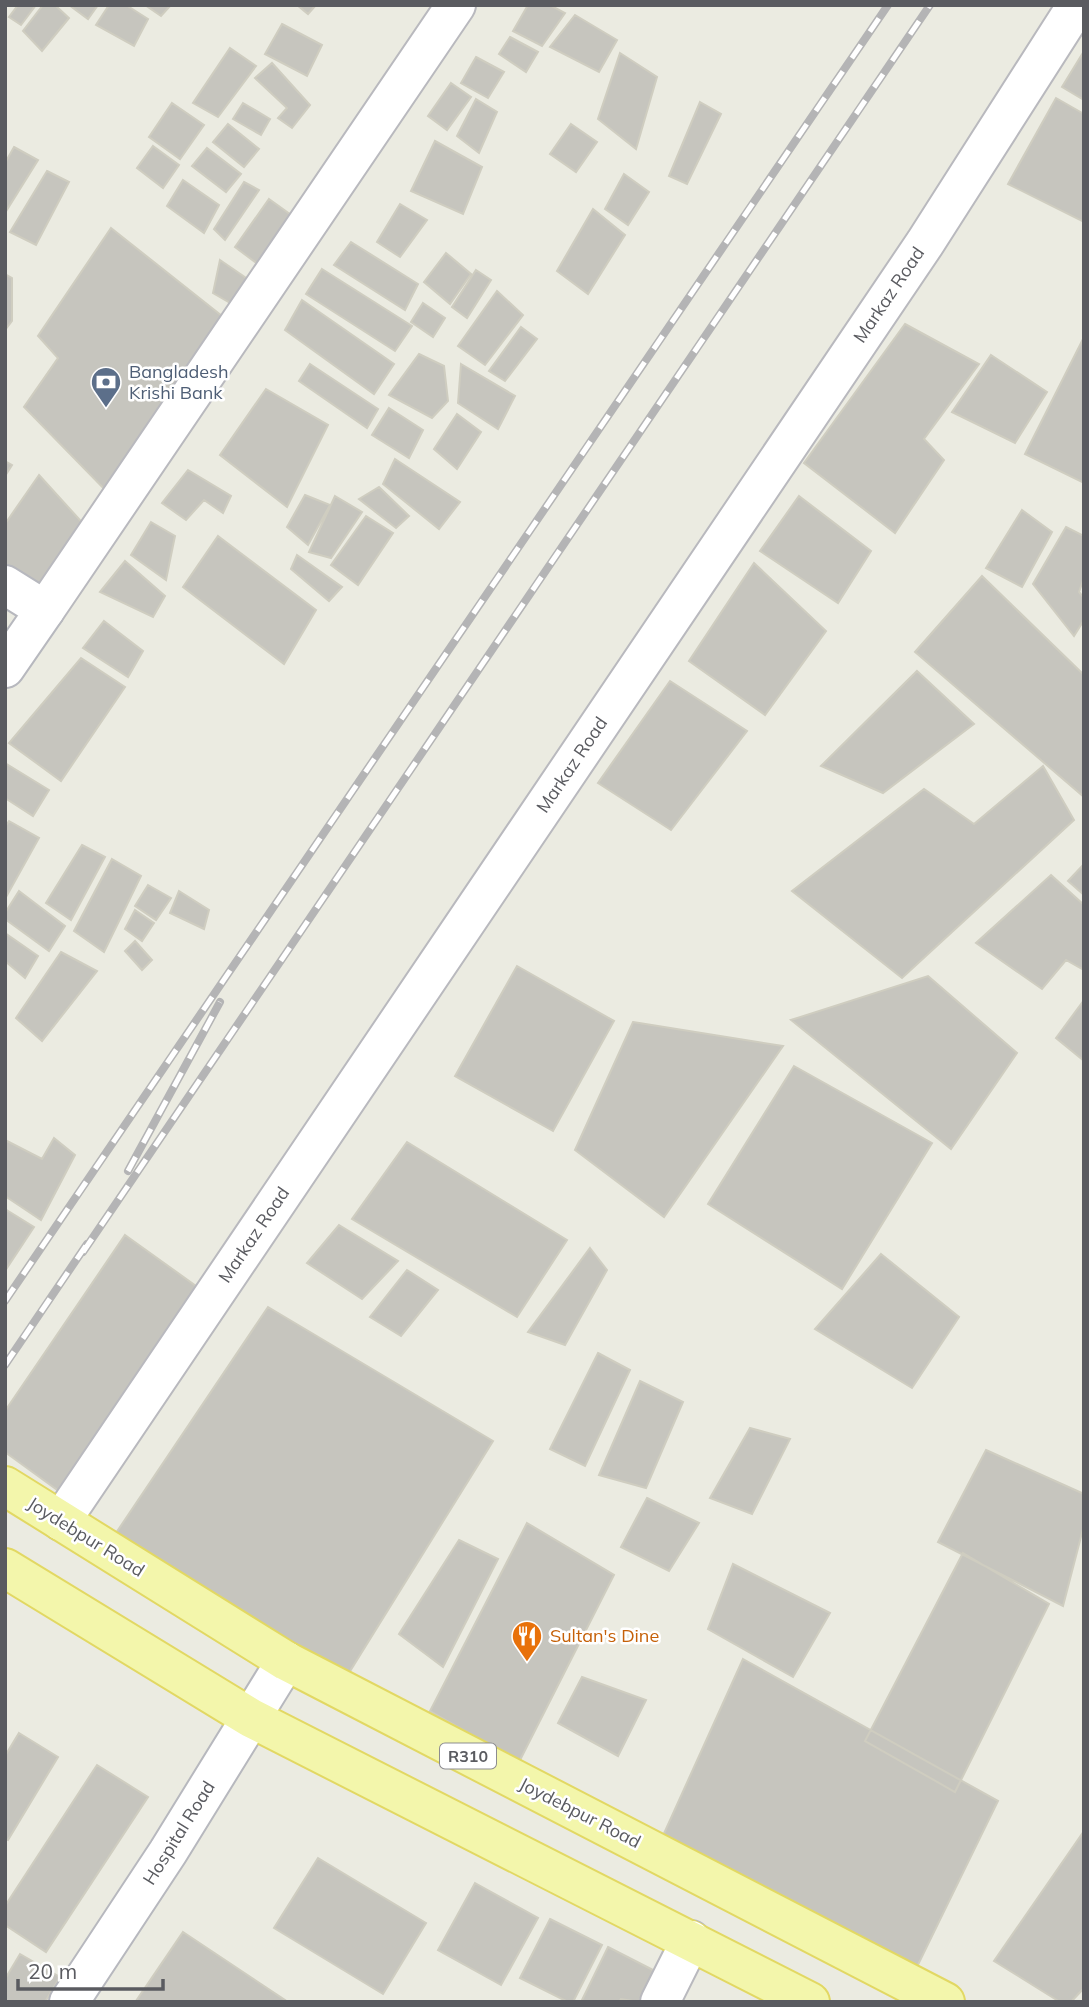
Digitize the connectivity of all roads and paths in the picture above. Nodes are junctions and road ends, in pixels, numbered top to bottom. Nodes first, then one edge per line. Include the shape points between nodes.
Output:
1 (456, 5) edge
2 (1077, 5) edge
3 (5, 585) edge
4 (45, 610) junction
5 (5, 668) edge
6 (5, 1486) edge
7 (61, 1521) junction
8 (5, 1568) edge
9 (286, 1661) junction
10 (251, 1718) junction
11 (691, 1940) junction
12 (69, 2002) edge
13 (660, 2002) edge
14 (810, 2002) edge
15 (945, 2002) edge

1 - 4 street
2 - 7 street, Markaz Road via 925,243
3 - 4 street
4 - 5 street
6 - 7 main road, Joydebpur Road / R310
7 - 9 main road, Joydebpur Road / R310
8 - 10 main road
9 - 10 street, Hospital Road
9 - 15 main road, Joydebpur Road / R310
10 - 11 main road
10 - 12 street, Hospital Road
11 - 13 street
11 - 14 main road

